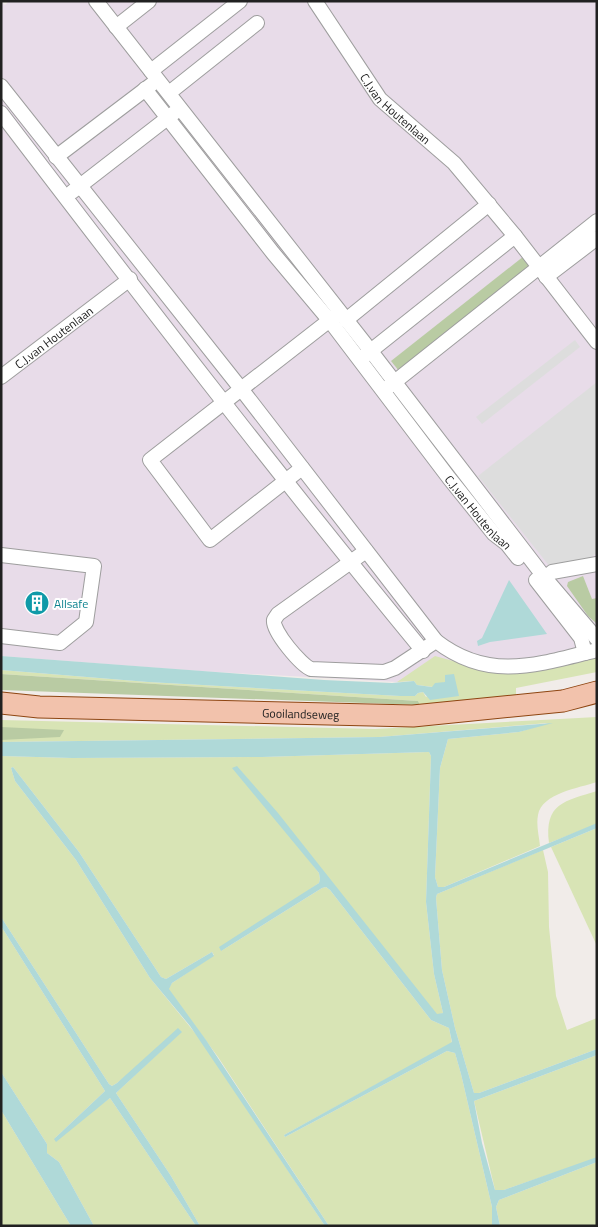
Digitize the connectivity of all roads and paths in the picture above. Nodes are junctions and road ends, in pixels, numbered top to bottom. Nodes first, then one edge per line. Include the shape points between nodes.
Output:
1 (96, 1) edge
2 (149, 1) edge
3 (240, 1) edge
4 (315, 1) edge
5 (257, 23) dead end
6 (116, 27) junction
7 (154, 75) junction
8 (1, 86) edge
9 (145, 89) junction
10 (168, 93) junction
11 (180, 108) junction
12 (1, 113) edge
13 (168, 118) junction
14 (56, 157) junction
15 (78, 186) junction
16 (65, 196) junction
17 (250, 198) junction
18 (489, 204) junction
19 (238, 207) junction
20 (597, 221) edge
21 (515, 236) junction
22 (597, 238) edge
23 (286, 242) junction
24 (272, 253) junction
25 (542, 272) junction
26 (130, 280) junction
27 (316, 281) junction
28 (303, 290) junction
29 (343, 316) junction
30 (330, 321) junction
31 (597, 342) edge
32 (370, 350) junction
33 (359, 361) junction
34 (1, 377) edge
35 (394, 383) junction
36 (242, 390) junction
37 (383, 392) junction
38 (224, 403) junction
39 (302, 468) junction
40 (286, 481) junction
41 (366, 550) junction
42 (1, 555) edge
43 (350, 562) junction
44 (597, 564) edge
45 (542, 580) junction
46 (1, 636) edge
47 (597, 639) edge
48 (436, 641) junction
49 (423, 651) junction
50 (591, 652) edge
51 (597, 692) edge
52 (563, 701) junction
53 (597, 702) edge
54 (1, 703) edge
55 (39, 707) junction
56 (1, 709) edge

1 - 6 street, C.J.van Houtenlaan
2 - 6 street
3 - 7 street
4 - 18 street, C.J.van Houtenlaan via 380,99 454,163
5 - 10 street
6 - 7 street, C.J.van Houtenlaan
7 - 9 street
7 - 10 street, C.J.van Houtenlaan
8 - 14 street, C.J.van Houtenlaan
9 - 13 street, C.J.van Houtenlaan
9 - 14 street
10 - 11 street, C.J.van Houtenlaan
11 - 13 street
11 - 17 street, C.J.van Houtenlaan
12 - 16 street
13 - 15 street
13 - 19 street, C.J.van Houtenlaan
14 - 15 street, C.J.van Houtenlaan
15 - 16 street
15 - 36 street, C.J.van Houtenlaan
16 - 26 street
17 - 19 street
17 - 23 street, C.J.van Houtenlaan
18 - 21 street, C.J.van Houtenlaan
18 - 29 street
19 - 24 street, C.J.van Houtenlaan
20 - 25 street
21 - 25 street, C.J.van Houtenlaan
21 - 32 street
22 - 25 street
23 - 24 street
23 - 27 street, C.J.van Houtenlaan
24 - 28 street, C.J.van Houtenlaan
25 - 31 street, C.J.van Houtenlaan
25 - 35 street
26 - 34 street, C.J.van Houtenlaan
26 - 38 street
27 - 28 street
27 - 29 street, C.J.van Houtenlaan
28 - 30 street, C.J.van Houtenlaan
29 - 30 street
29 - 32 street, C.J.van Houtenlaan
30 - 33 street, C.J.van Houtenlaan
30 - 36 street
32 - 33 street
32 - 35 street, C.J.van Houtenlaan
33 - 37 street, C.J.van Houtenlaan
35 - 37 street
35 - 45 street, C.J.van Houtenlaan
36 - 38 street
36 - 39 street, C.J.van Houtenlaan
37 - 45 street, C.J.van Houtenlaan via 494,534
38 - 40 street
38 - 40 street via 150,460 210,540
39 - 40 street
39 - 41 street, C.J.van Houtenlaan
40 - 43 street
41 - 43 street
41 - 48 street, C.J.van Houtenlaan
42 - 46 street via 94,566 86,622 60,643
43 - 49 street
43 - 49 street via 274,620 275,630 304,666 384,672
44 - 45 street via 552,572
45 - 47 street, C.J.van Houtenlaan
45 - 50 street, C.J.van Houtenlaan
48 - 49 street
48 - 50 street, C.J.van Houtenlaan via 469,662 498,667 528,666
51 - 52 main road, Gooilandseweg
52 - 53 main road, Gooilandseweg
52 - 55 main road, Gooilandseweg via 413,716
54 - 55 main road, Gooilandseweg
55 - 56 main road, Gooilandseweg

